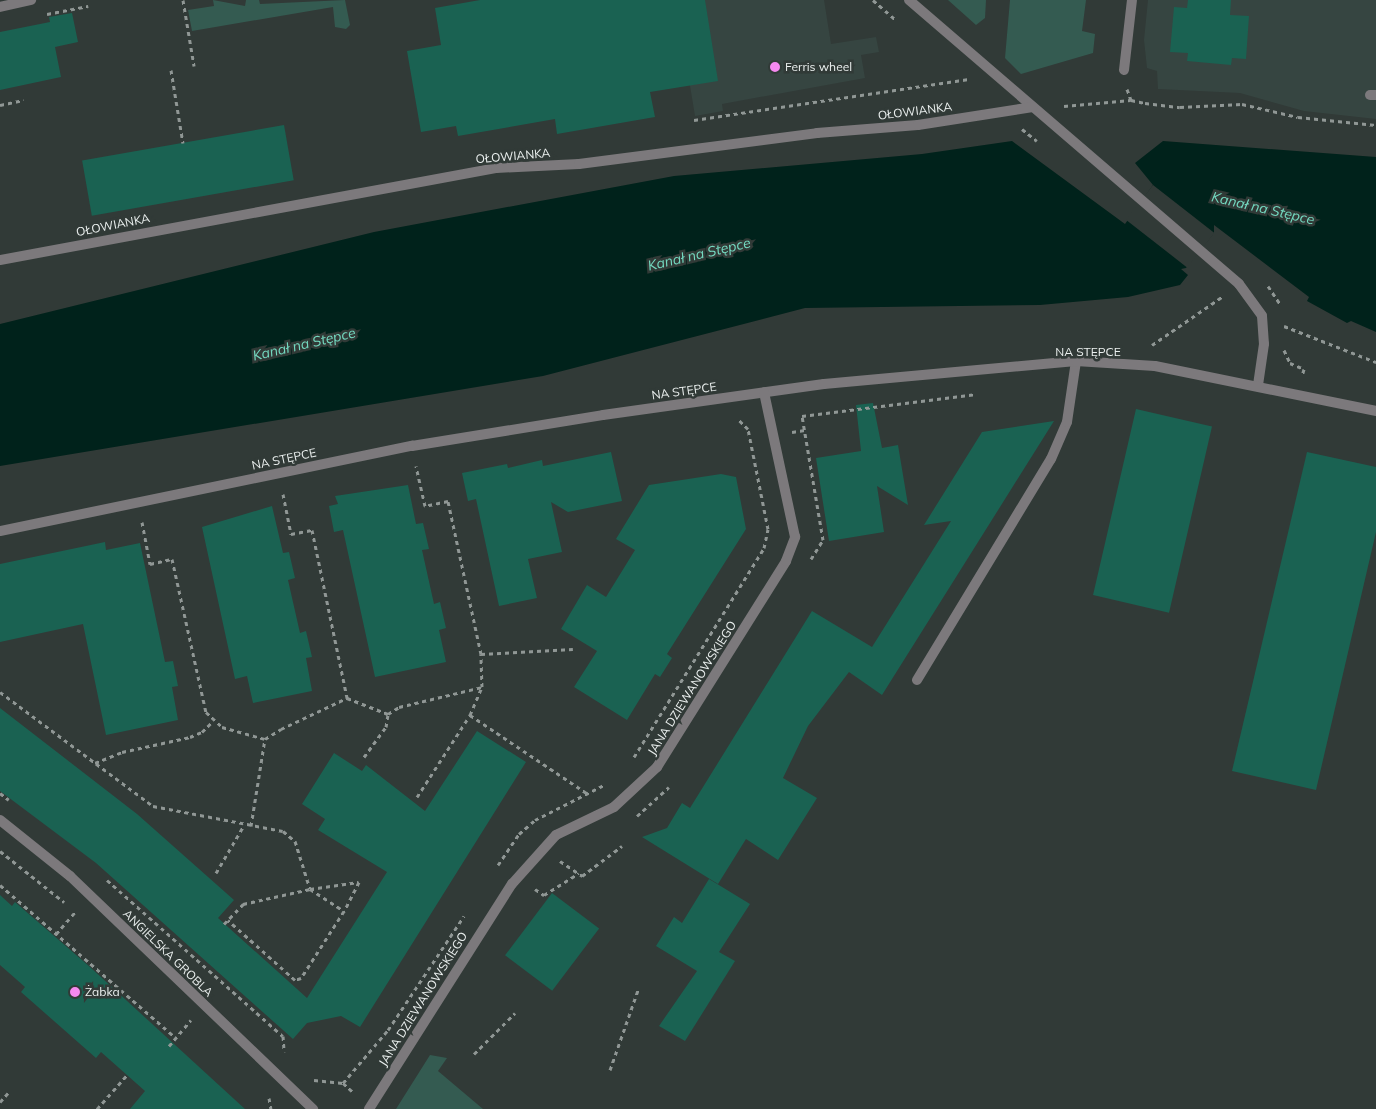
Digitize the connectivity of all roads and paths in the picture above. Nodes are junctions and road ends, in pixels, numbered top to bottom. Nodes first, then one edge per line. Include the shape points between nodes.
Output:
1 (31, 0) edge
2 (183, 0) edge
3 (909, 0) edge
4 (1132, 0) edge
5 (0, 7) edge
6 (194, 66) dead end
7 (171, 70) dead end
8 (1124, 70) joint
9 (956, 82) dead end
10 (23, 100) dead end
11 (1131, 100) junction
12 (0, 105) edge
13 (1063, 106) dead end
14 (1033, 108) junction
15 (694, 120) dead end
16 (1376, 125) edge
17 (183, 143) dead end
18 (0, 260) edge
19 (1283, 326) dead end
20 (1076, 361) junction
21 (1376, 362) edge
22 (1258, 385) junction
23 (764, 392) junction
24 (1376, 412) edge
25 (729, 416) dead end
26 (750, 439) dead end
27 (412, 446) junction
28 (278, 474) junction
29 (138, 503) junction
30 (0, 531) edge
31 (573, 649) dead end
32 (481, 654) junction
33 (917, 680) dead end
34 (482, 687) junction
35 (0, 692) edge
36 (347, 698) junction
37 (388, 714) junction
38 (470, 715) junction
39 (213, 721) junction
40 (265, 739) junction
41 (364, 758) dead end
42 (95, 763) junction
43 (0, 793) edge
44 (588, 794) dead end
45 (417, 797) dead end
46 (15, 805) dead end
47 (0, 820) edge
48 (244, 825) junction
49 (251, 826) junction
50 (622, 846) dead end
51 (553, 857) dead end
52 (99, 873) dead end
53 (216, 873) dead end
54 (579, 873) junction
55 (0, 885) edge
56 (310, 889) junction
57 (544, 895) dead end
58 (76, 912) dead end
59 (344, 912) junction
60 (228, 920) junction
61 (224, 924) dead end
62 (56, 934) junction
63 (638, 990) dead end
64 (515, 1013) dead end
65 (193, 1018) dead end
66 (176, 1038) junction
67 (169, 1046) dead end
68 (474, 1054) dead end
69 (284, 1055) dead end
70 (610, 1070) dead end
71 (127, 1075) dead end
72 (8, 1093) dead end
73 (0, 1102) edge
74 (306, 1107) edge
75 (97, 1109) edge
76 (369, 1109) edge

1 - 5 street
2 - 6 path
3 - 14 street
4 - 8 street
7 - 17 path
8 - 11 path
9 - 15 path
10 - 12 path
11 - 13 path
11 - 16 path via 1180,107 1242,104 1298,117
14 - 18 street, OŁOWIANKA via 918,125 818,133 579,164 496,168
14 - 22 street via 1139,202 1239,284 1262,316 1264,344
19 - 21 path
20 - 22 street, NA STĘPCE via 1155,366
20 - 23 street, NA STĘPCE
20 - 33 street via 1067,422 1051,459
22 - 24 street, NA STĘPCE
23 - 27 street, NA STĘPCE via 603,414
23 - 76 street, JANA DZIEWANOWSKIEGO via 795,536 786,561 657,767 614,807 556,835 512,884
25 - 26 path via 743,420
27 - 28 street, NA STĘPCE
27 - 32 path via 425,506 448,501
28 - 29 street, NA STĘPCE
28 - 36 path via 291,534 312,530
29 - 30 street, NA STĘPCE
29 - 39 path via 150,564 172,559 202,702
31 - 32 path
32 - 34 path
34 - 37 path via 399,707
34 - 38 path
35 - 42 path
36 - 37 path
36 - 40 path
37 - 41 path via 386,728
38 - 44 path
38 - 45 path
39 - 40 path
39 - 42 path via 202,732 190,737 122,752
40 - 49 path
42 - 48 path via 153,806
43 - 46 path
47 - 74 street, ANGIELSKA GROBLA via 70,876
48 - 49 path
48 - 53 path
49 - 56 path via 283,831 295,841
50 - 54 path via 582,876
51 - 54 path
52 - 69 path via 283,1036
54 - 57 path
55 - 62 path
56 - 59 path
56 - 59 path via 359,882
56 - 60 path via 243,904
58 - 62 path
59 - 60 path via 301,978 295,980
60 - 61 path
62 - 66 path
63 - 70 path
64 - 68 path
65 - 66 path
66 - 67 path
71 - 75 path
72 - 73 path

